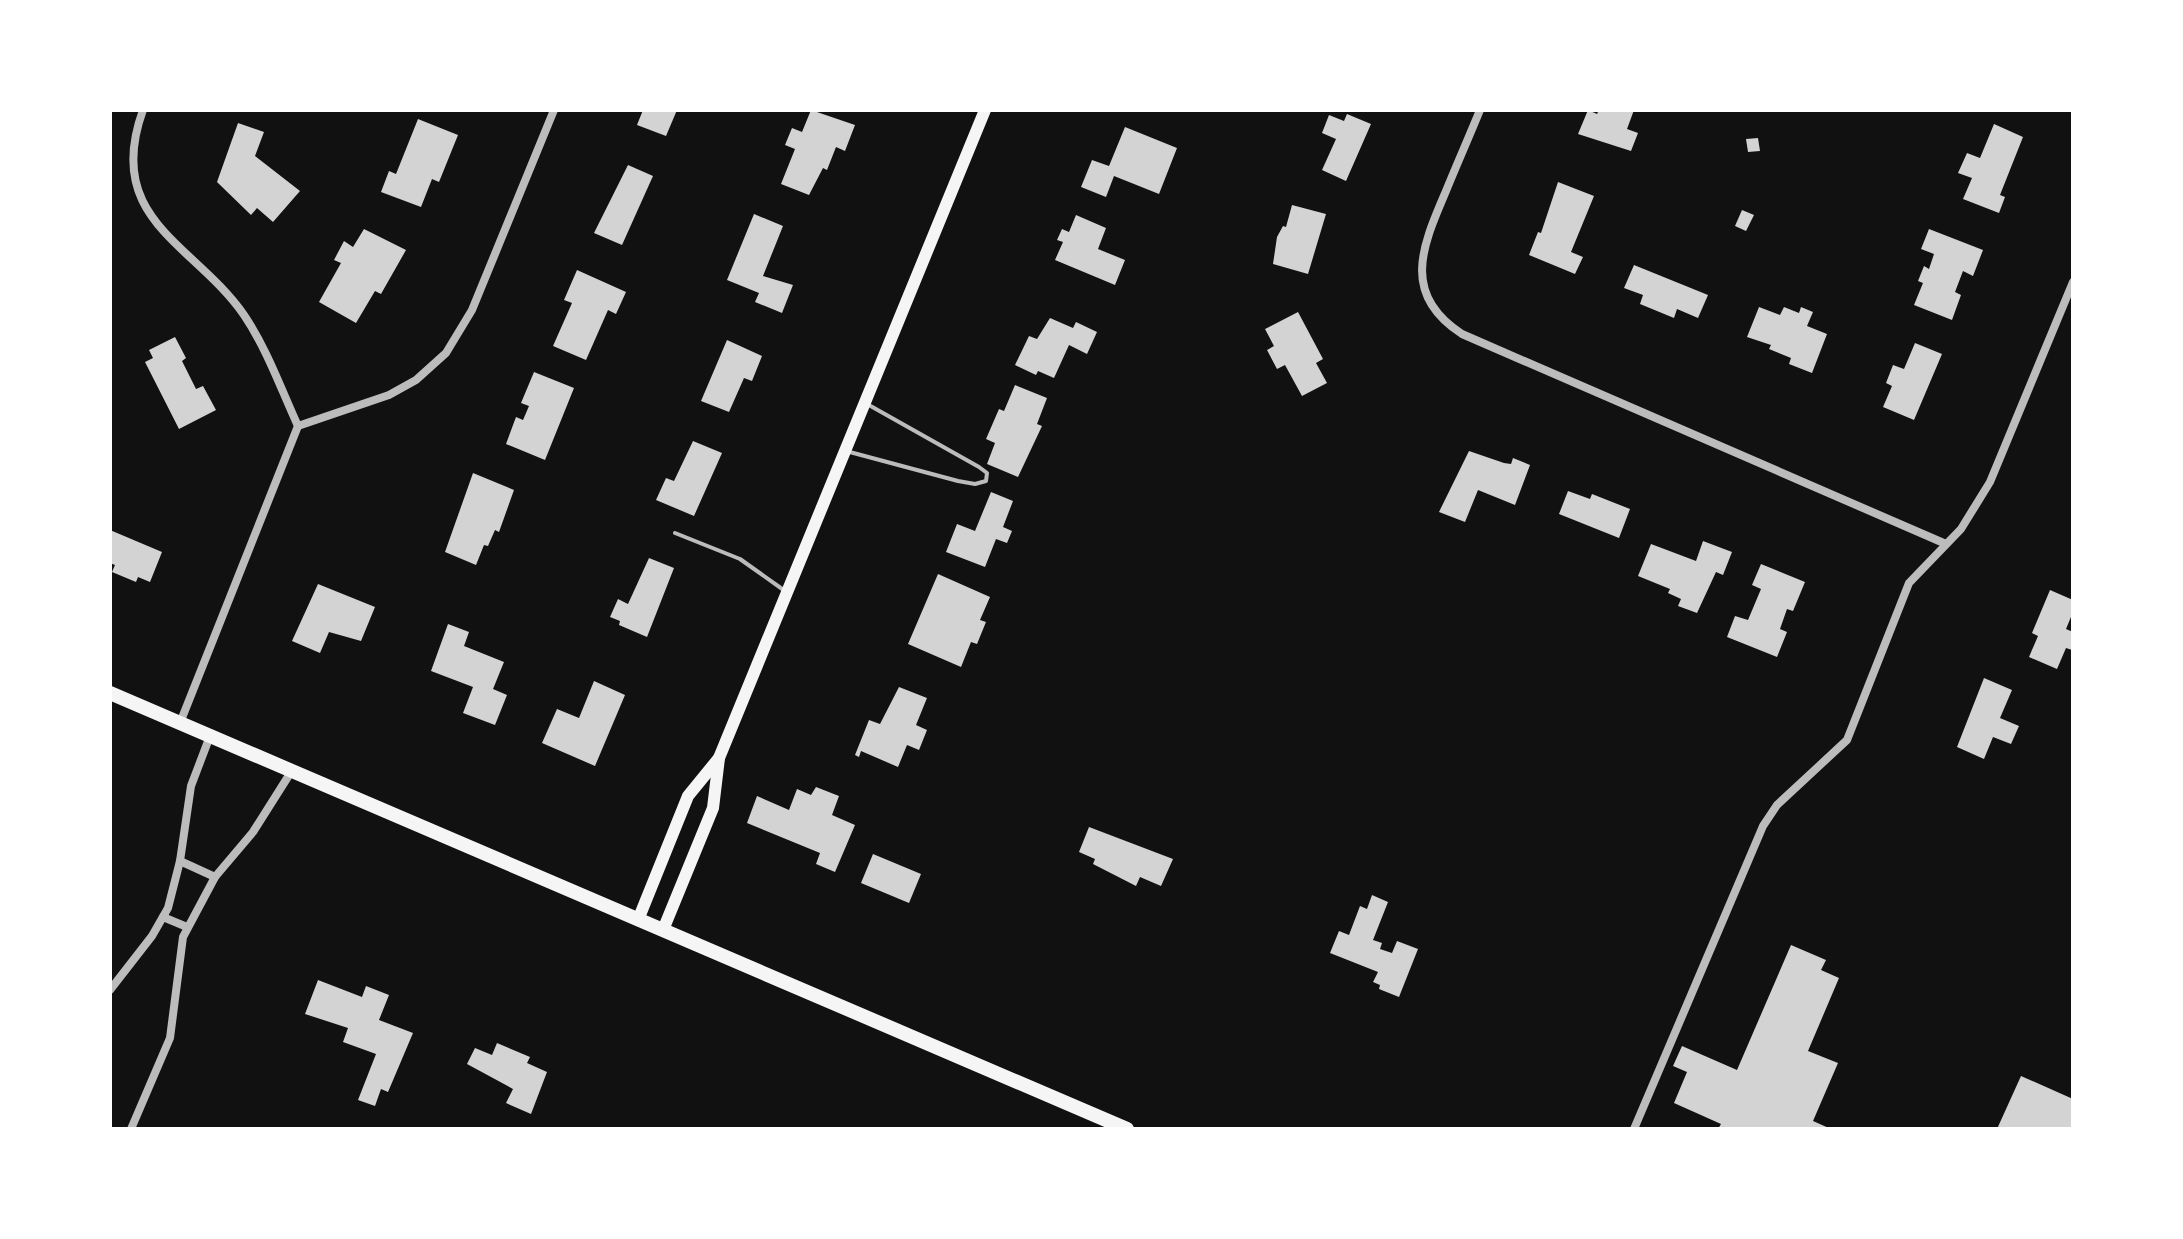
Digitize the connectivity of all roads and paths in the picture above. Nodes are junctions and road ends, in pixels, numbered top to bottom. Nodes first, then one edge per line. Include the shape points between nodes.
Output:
1 (143, 110) edge
2 (554, 110) edge
3 (985, 110) edge
4 (1480, 110) edge
5 (2073, 282) edge
6 (864, 403) junction
7 (298, 426) junction
8 (845, 451) junction
9 (675, 533) dead end
10 (1946, 544) junction
11 (787, 593) junction
12 (110, 693) edge
13 (180, 723) junction
14 (210, 736) junction
15 (719, 758) junction
16 (291, 772) junction
17 (180, 861) junction
18 (215, 877) junction
19 (163, 917) junction
20 (638, 920) junction
21 (187, 927) junction
22 (663, 930) junction
23 (110, 990) edge
24 (131, 1129) edge
25 (1127, 1129) edge
26 (1634, 1129) edge

1 - 7 street via 134,159 147,210 165,236 245,316
2 - 7 street via 472,310 446,353 389,395
3 - 6 main road
4 - 10 street via 1423,248 1421,270 1429,300 1441,317 1462,334
5 - 10 street via 1990,482
6 - 8 main road
6 - 8 lane via 979,467 987,473 986,481 958,481
7 - 13 street
8 - 11 main road
9 - 11 lane via 740,559
10 - 26 street via 1909,583 1847,740 1777,805 1763,826
11 - 15 main road
12 - 13 main road
13 - 14 main road
14 - 16 main road
14 - 17 street via 191,786
15 - 20 main road via 688,796
15 - 22 main road via 713,808
16 - 18 street via 253,832
16 - 20 main road
17 - 18 street
17 - 19 street
18 - 21 street
19 - 21 street
19 - 23 street
20 - 22 main road
21 - 24 street via 170,1038
22 - 25 main road

